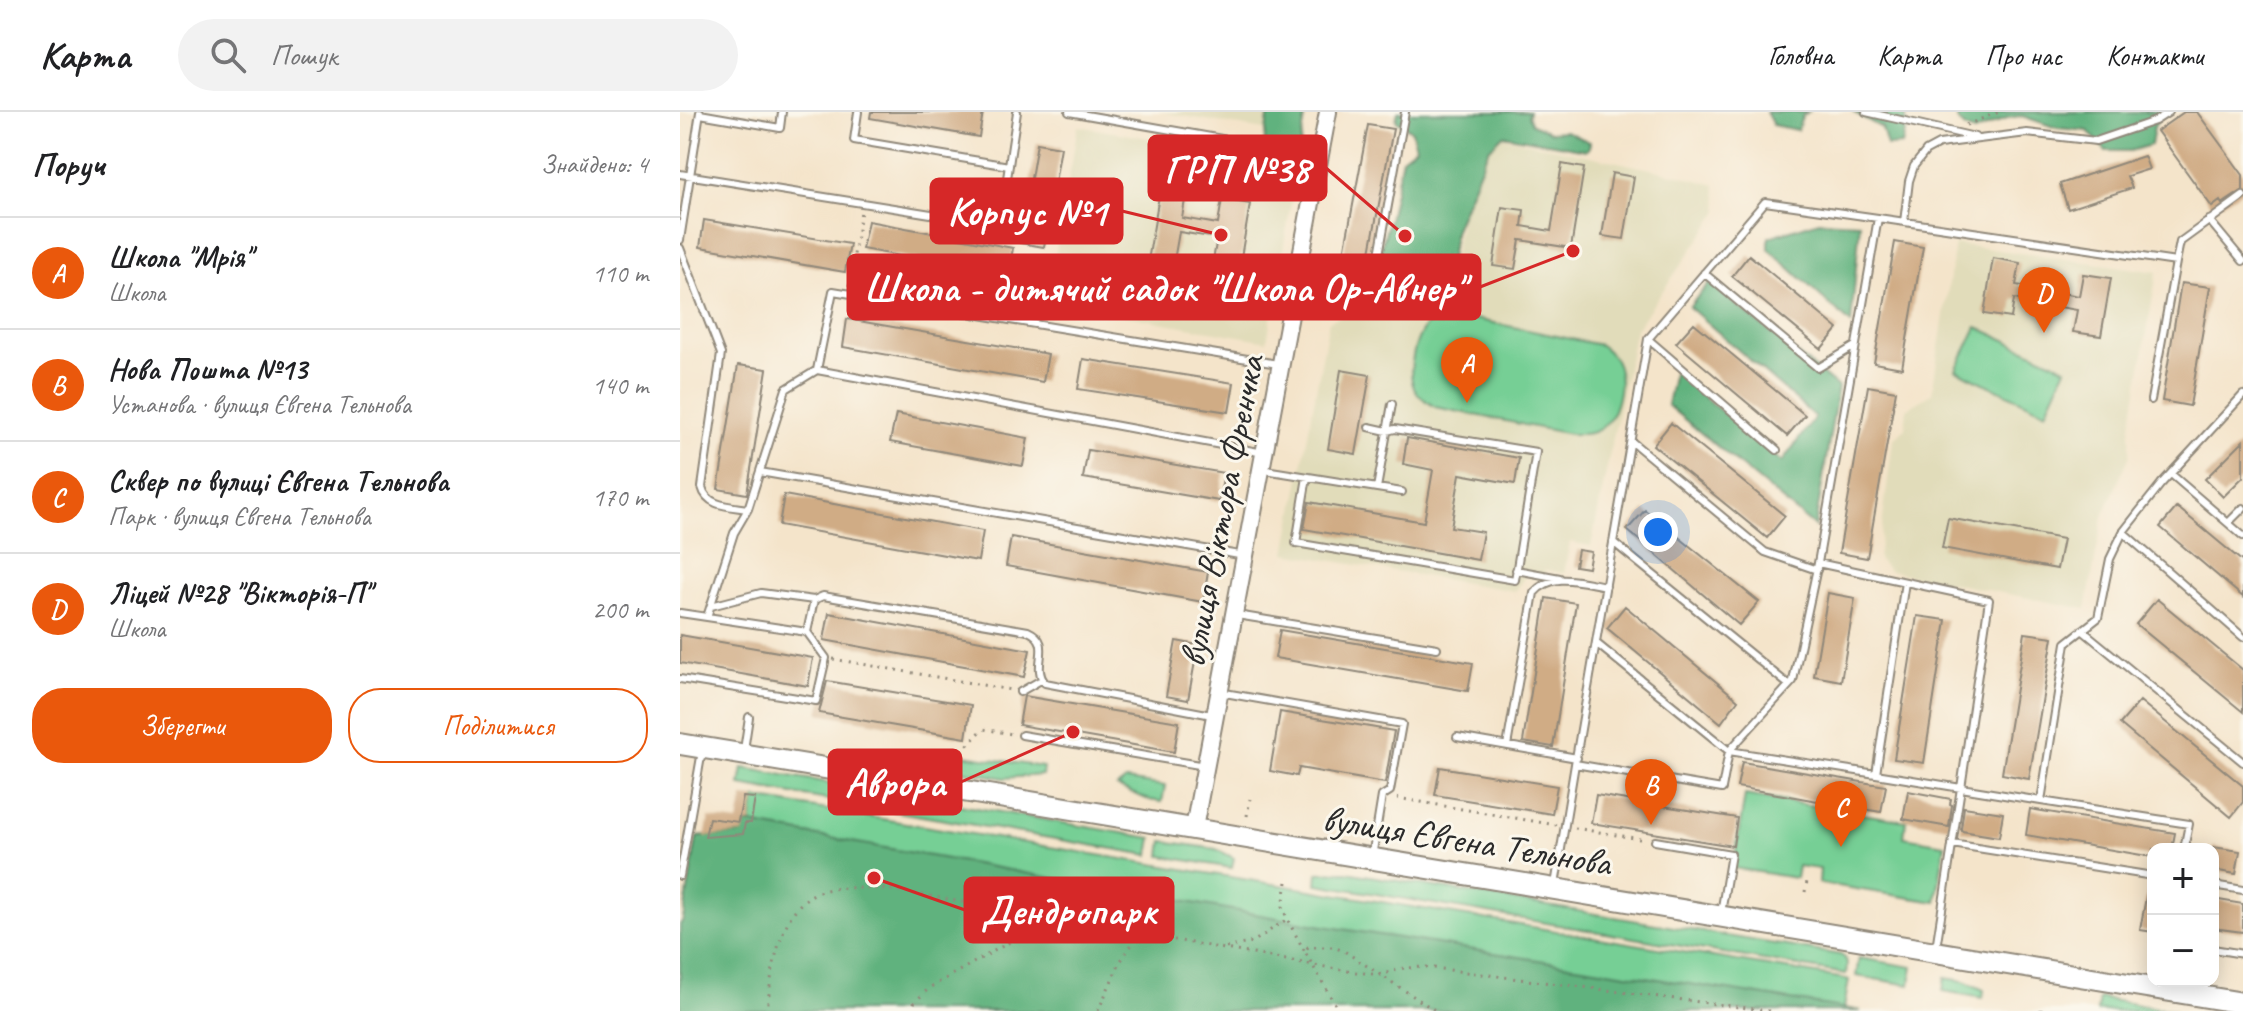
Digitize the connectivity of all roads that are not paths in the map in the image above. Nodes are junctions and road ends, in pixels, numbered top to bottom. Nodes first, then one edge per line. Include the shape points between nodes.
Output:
1 (782, 112) edge
2 (858, 112) edge
3 (1017, 112) edge
4 (1069, 112) edge
5 (1328, 112) edge
6 (1405, 112) edge
7 (1866, 112) edge
8 (2169, 112) edge
9 (700, 113) edge
10 (1980, 138) junction
11 (1319, 156) junction
12 (1009, 166) junction
13 (680, 174) edge
14 (690, 175) junction
15 (2243, 196) edge
16 (1878, 218) junction
17 (2209, 220) junction
18 (1904, 222) junction
19 (680, 240) edge
20 (680, 248) edge
21 (2243, 261) edge
22 (2176, 262) junction
23 (1704, 273) junction
24 (1372, 293) dead end
25 (1648, 339) junction
26 (1855, 346) junction
27 (1281, 364) junction
28 (817, 370) junction
29 (2243, 395) edge
30 (2151, 400) dead end
31 (1392, 404) dead end
32 (1369, 427) dead end
33 (1387, 431) junction
34 (1631, 441) junction
35 (1777, 450) dead end
36 (1262, 461) junction
37 (760, 472) junction
38 (2171, 474) junction
39 (1307, 477) junction
40 (1377, 488) junction
41 (1402, 492) dead end
42 (2243, 508) edge
43 (748, 509) junction
44 (2228, 523) junction
45 (2123, 532) junction
46 (2243, 536) edge
47 (1613, 542) junction
48 (1245, 556) junction
49 (1818, 566) junction
50 (1516, 570) junction
51 (1565, 579) junction
52 (1905, 582) junction
53 (1606, 586) junction
54 (814, 600) junction
55 (711, 606) junction
56 (680, 613) edge
57 (1234, 614) junction
58 (707, 617) junction
59 (2082, 630) junction
60 (807, 632) junction
61 (2243, 637) edge
62 (1596, 643) junction
63 (1437, 648) dead end
64 (680, 679) edge
65 (1041, 680) junction
66 (1789, 685) junction
67 (1020, 692) road end
68 (1219, 692) junction
69 (1215, 716) junction
70 (749, 717) dead end
71 (1022, 735) road end
72 (1457, 737) dead end
73 (680, 744) edge
74 (1507, 746) junction
75 (702, 747) junction
76 (1729, 751) junction
77 (744, 754) junction
78 (1576, 761) junction
79 (2243, 762) edge
80 (1205, 766) junction
81 (1876, 774) junction
82 (1961, 788) junction
83 (2041, 801) junction
84 (1194, 828) junction
85 (1655, 841) road end
86 (2185, 843) edge
87 (1952, 844) junction
88 (1371, 859) junction
89 (2147, 875) edge
90 (680, 876) edge
91 (2219, 886) edge
92 (1554, 889) junction
93 (2243, 890) edge
94 (1721, 917) junction
95 (2219, 950) edge
96 (1935, 952) junction
97 (2243, 954) edge
98 (2243, 1003) edge

1 - 9 lane via 780,128
2 - 12 lane via 854,140
3 - 12 lane
4 - 11 lane
5 - 11 street, вулиця Віктора Френчка
6 - 24 lane
7 - 10 lane
8 - 10 lane via 2096,141 2027,133
9 - 14 lane
10 - 18 lane via 1926,151 1909,181
11 - 27 street, вулиця Віктора Френчка
12 - 14 lane via 1000,225
13 - 14 lane
14 - 19 lane
15 - 17 lane
16 - 18 lane
16 - 23 lane via 1765,202
16 - 26 lane
17 - 21 lane
17 - 22 lane via 2180,242
18 - 22 lane
20 - 43 lane via 721,354 702,487 709,500
22 - 30 lane
23 - 25 lane
23 - 26 lane via 1818,368
25 - 34 lane
25 - 35 lane
26 - 49 lane
27 - 28 lane via 833,291
27 - 36 street, вулиця Віктора Френчка
28 - 36 lane
28 - 37 lane via 786,389
29 - 38 lane
31 - 33 lane
32 - 33 lane
33 - 40 lane
33 - 50 lane via 1536,452
34 - 47 lane
34 - 49 lane via 1765,552
36 - 39 lane
36 - 48 street, вулиця Віктора Френчка
37 - 43 lane
37 - 48 lane
38 - 44 lane
38 - 45 lane
39 - 40 lane
39 - 50 lane via 1296,543 1515,580
40 - 41 lane
42 - 44 lane
43 - 55 lane via 734,533
44 - 46 lane
45 - 59 lane via 2110,559 2098,618
45 - 61 lane
47 - 53 lane
47 - 66 lane
48 - 57 street, вулиця Віктора Френчка
49 - 52 lane
49 - 66 lane
50 - 51 lane
51 - 53 lane
51 - 74 lane via 1534,593
52 - 81 lane
52 - 82 lane via 1989,600
53 - 62 lane
54 - 55 lane via 761,593
54 - 60 lane
54 - 65 lane via 823,596 1028,631 1041,645
55 - 58 lane
56 - 58 lane
57 - 63 lane
57 - 68 street, вулиця Віктора Френчка
58 - 60 lane
59 - 79 lane
59 - 83 lane via 2066,643
60 - 64 lane via 826,658 816,701
62 - 76 lane
62 - 78 lane
65 - 67 lane
65 - 69 lane via 1050,686
66 - 76 lane
68 - 69 street, вулиця Віктора Френчка
68 - 88 lane via 1402,724
69 - 80 street, вулиця Віктора Френчка
70 - 77 lane
71 - 80 lane
72 - 74 lane
73 - 75 main road, вулиця Євгена Тельнова
74 - 78 lane
75 - 77 main road, вулиця Євгена Тельнова
75 - 90 lane
76 - 78 lane via 1722,789
76 - 81 lane
77 - 84 main road, вулиця Євгена Тельнова
78 - 92 lane
80 - 84 street, вулиця Віктора Френчка
81 - 82 lane
82 - 83 lane
82 - 87 lane
83 - 86 lane via 2189,824
84 - 88 main road, вулиця Євгена Тельнова
85 - 94 lane via 1731,854
87 - 89 lane
87 - 96 lane
88 - 92 main road, вулиця Євгена Тельнова
91 - 93 lane
92 - 94 main road, вулиця Євгена Тельнова
94 - 96 main road, вулиця Євгена Тельнова
95 - 97 lane
96 - 98 main road, вулиця Євгена Тельнова

